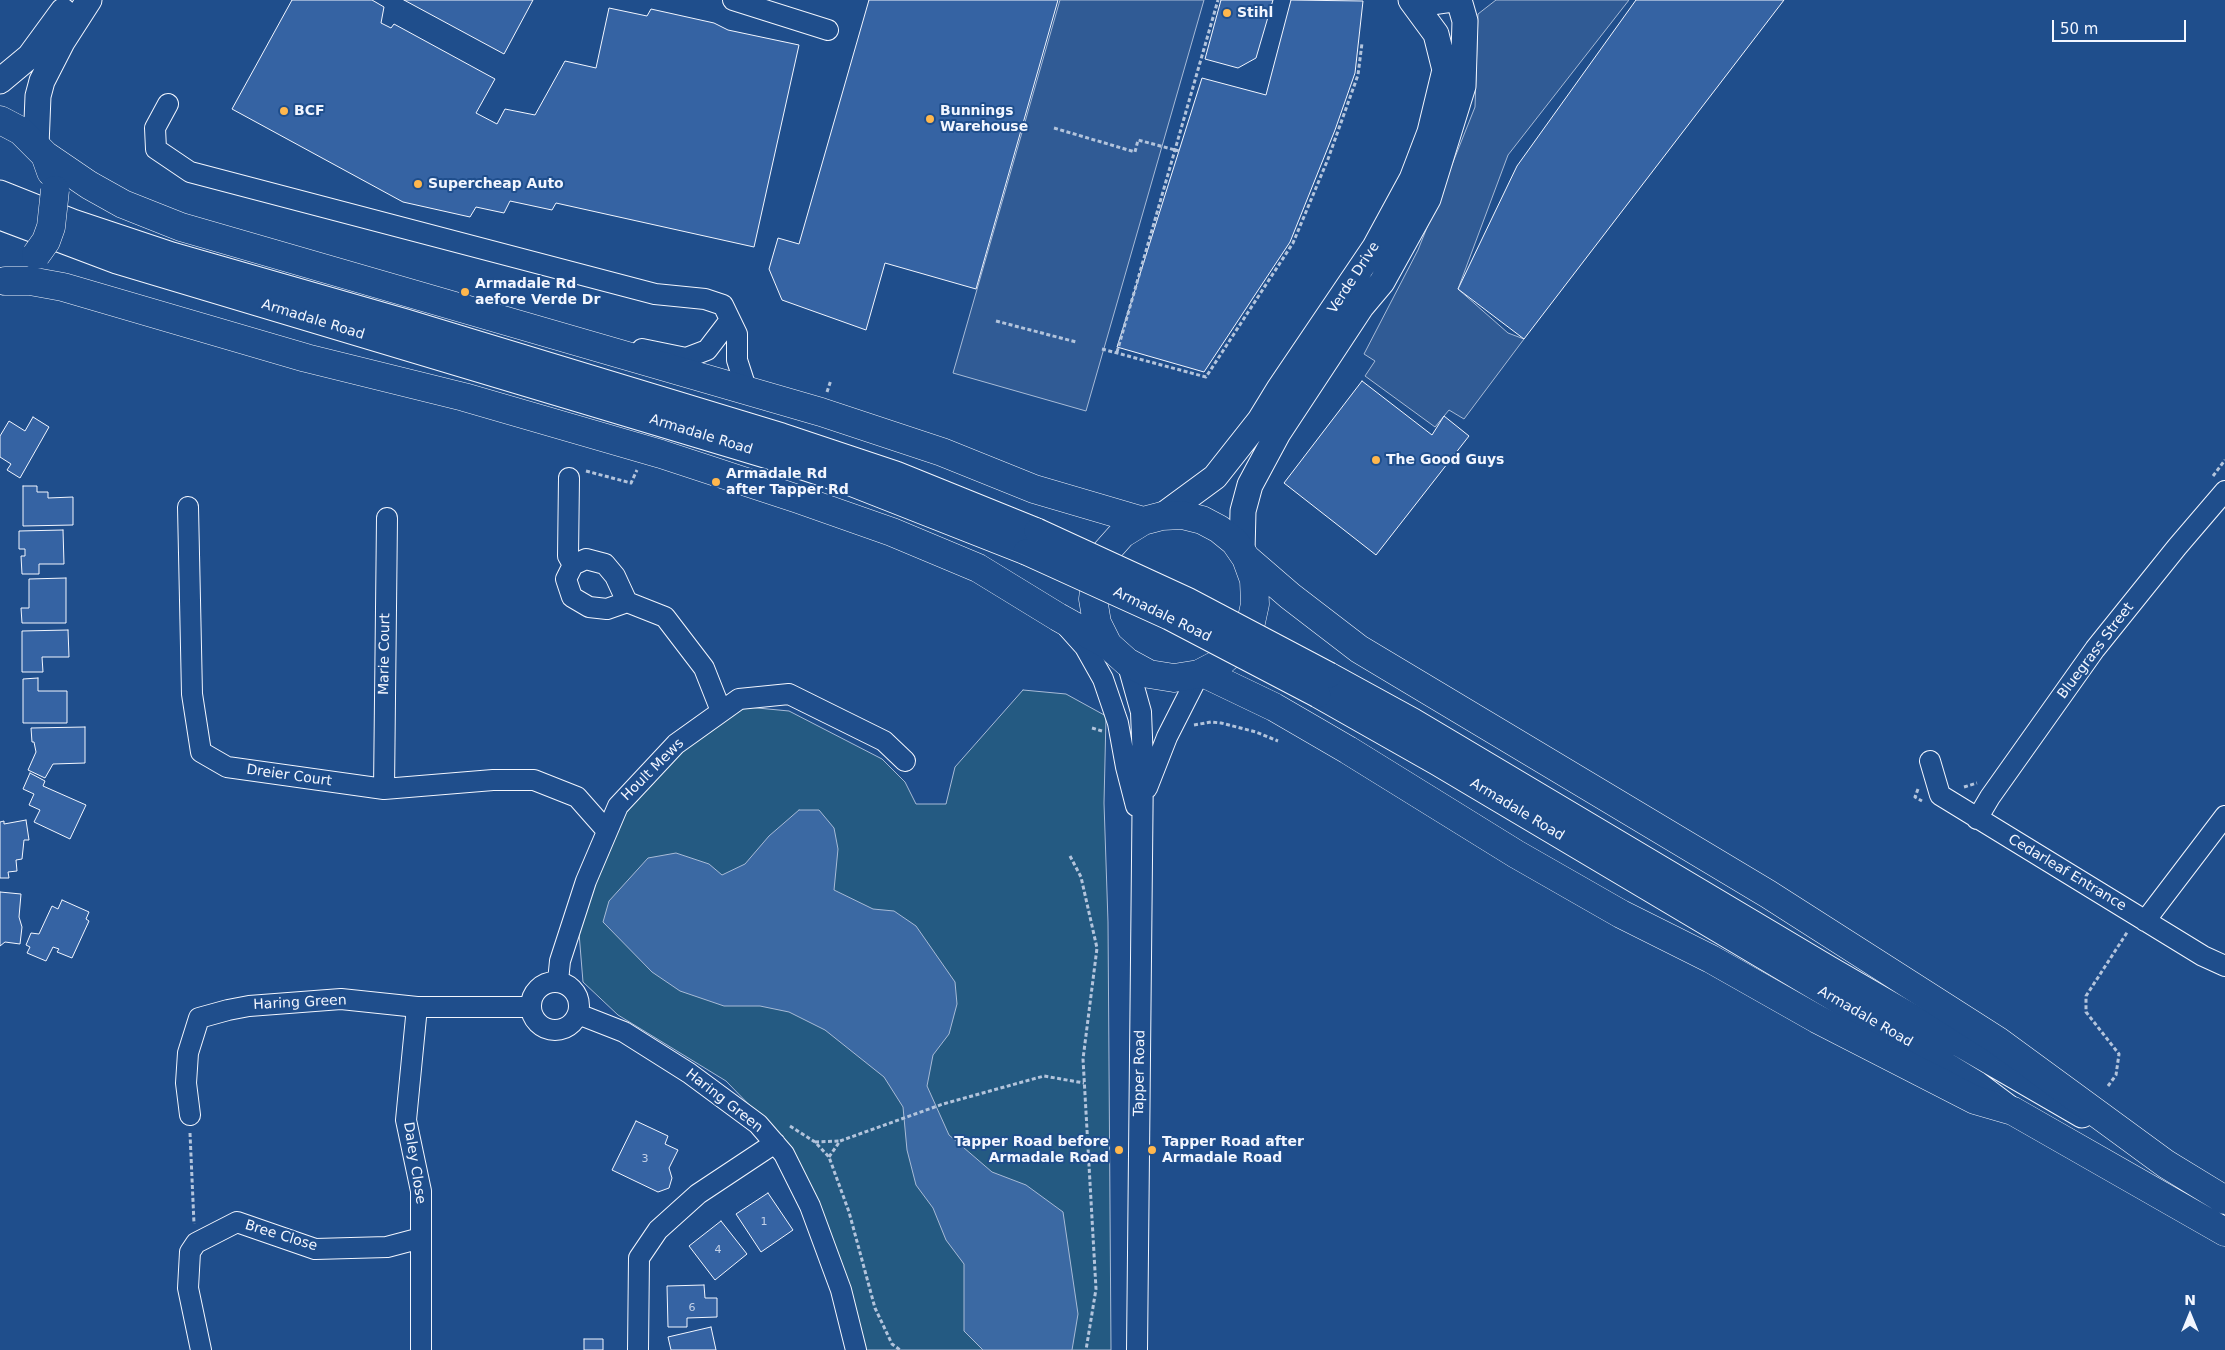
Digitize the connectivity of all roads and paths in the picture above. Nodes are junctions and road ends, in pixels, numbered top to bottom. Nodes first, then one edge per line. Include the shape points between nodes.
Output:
1 (71, 0) edge
2 (89, 0) edge
3 (733, 0) edge
4 (1218, 0) edge
5 (1411, 0) edge
6 (1416, 0) edge
7 (1447, 0) edge
8 (1459, 0) edge
9 (828, 30) dead end
10 (1362, 43) dead end
11 (0, 81) edge
12 (168, 104) dead end
13 (0, 120) edge
14 (1054, 128) dead end
15 (40, 150) junction
16 (1177, 150) junction
17 (0, 193) edge
18 (0, 217) edge
19 (2, 281) edge
20 (730, 320) junction
21 (996, 321) dead end
22 (1076, 342) dead end
23 (1102, 349) dead end
24 (606, 350) junction
25 (1117, 352) junction
26 (747, 391) junction
27 (641, 463) dead end
28 (569, 478) joint
29 (2225, 491) edge
30 (188, 507) dead end
31 (387, 518) dead end
32 (1153, 519) junction
33 (1031, 542) junction
34 (1244, 555) junction
35 (573, 565) junction
36 (626, 602) junction
37 (1058, 617) junction
38 (1117, 654) junction
39 (1201, 673) junction
40 (1323, 685) junction
41 (721, 711) junction
42 (905, 761) dead end
43 (1930, 761) dead end
44 (384, 789) junction
45 (1143, 797) junction
46 (2225, 816) edge
47 (1977, 819) junction
48 (1142, 829) junction
49 (607, 831) junction
50 (1070, 856) dead end
51 (2137, 924) junction
52 (2225, 966) edge
53 (558, 981) junction
54 (417, 1007) junction
55 (531, 1007) junction
56 (578, 1014) junction
57 (1084, 1083) junction
58 (2108, 1086) dead end
59 (2013, 1111) junction
60 (190, 1114) joint
61 (790, 1126) dead end
62 (840, 1141) junction
63 (815, 1142) junction
64 (775, 1143) junction
65 (830, 1158) junction
66 (2166, 1164) junction
67 (2225, 1200) edge
68 (2225, 1232) edge
69 (421, 1238) junction
70 (196, 1243) junction
71 (201, 1350) edge
72 (421, 1350) edge
73 (638, 1350) edge
74 (856, 1350) edge
75 (900, 1350) edge
76 (1086, 1350) edge
77 (1137, 1350) edge

1 - 11 main road via 30,56
2 - 15 main road via 62,42 42,82 38,96
3 - 9 street
4 - 16 path
5 - 32 main road, Verde Drive via 1436,34 1445,70 1430,132 1412,179 1375,246 1260,420 1215,477
6 - 7 main road via 1426,3
8 - 34 main road, Verde Drive via 1465,21 1463,86 1428,199 1382,282 1361,308 1278,433 1250,485 1243,511
10 - 25 path via 1358,75 1293,243 1206,377
12 - 20 street via 155,128 156,149 190,172 655,294 705,299 723,305
13 - 15 highway via 21,132
14 - 16 path via 1135,152 1138,140
15 - 19 highway, bridge via 54,190 51,227 36,255 21,271
15 - 24 highway via 88,185 122,204 181,227
16 - 25 path
17 - 33 main road, Armadale Road via 73,222 172,255 791,438 896,474
18 - 33 main road, Armadale Road via 117,261 775,458
19 - 37 highway via 30,281 63,287 306,358 464,397 661,454 873,526 978,568
20 - 24 street via 707,350 686,358 648,348
20 - 26 street via 737,334 737,360
21 - 22 path
23 - 25 path
24 - 26 highway
26 - 32 highway via 867,426 1034,489
27 - 28 path via 631,483 572,467
28 - 35 street via 568,556
29 - 47 street, Bluegrass Street via 2095,650 1990,796
30 - 44 street, Dreier Court via 192,694 201,752 227,767
31 - 44 street, Marie Court
32 - 34 highway via 1182,516 1202,520 1219,529
32 - 38 highway via 1122,534 1106,552 1096,575 1092,599 1097,623
33 - 40 main road, Armadale Road, bridge via 1169,617
34 - 39 highway via 1255,588 1250,627 1238,647 1220,663
34 - 66 highway via 1290,596 1359,649 1792,910 1998,1042
35 - 36 street via 586,559 605,564 615,576
35 - 36 street via 566,579 572,596 589,607 607,609
36 - 41 street via 665,617 704,668
37 - 38 highway
37 - 48 street via 1085,647 1103,679 1118,723
38 - 39 highway via 1149,674 1174,678
38 - 45 street, Tapper Road via 1141,712
39 - 45 street, Tapper Road via 1167,737
39 - 59 highway via 1274,707 1621,914 1975,1100
40 - 59 main road, Armadale Road via 1438,763 1916,1047 1977,1084
40 - 66 main road, Armadale Road via 1413,721 1836,973
41 - 42 street, Hoult Mews via 739,699 789,694 884,742
41 - 49 street, Hoult Mews via 676,744 618,806
43 - 47 street, Cedarleaf Entrance via 1940,795
44 - 49 street, Dreier Court via 534,780 577,797
45 - 48 street, Tapper Road
46 - 51 street
47 - 51 street, Cedarleaf Entrance
48 - 77 street, Tapper Road
49 - 53 street, Hoult Mews via 586,881 560,961
50 - 57 path via 1081,877 1096,948
51 - 52 street, Cedarleaf Entrance
51 - 58 path via 2086,996 2086,1012 2119,1054 2116,1075
53 - 55 street via 547,983 534,993
53 - 56 street via 572,988 580,1002
54 - 55 street, Haring Green
54 - 60 street, Haring Green via 340,999 249,1006 199,1018 188,1053 186,1084
54 - 69 street, Daley Close via 406,1120 421,1191
55 - 56 street via 538,1023 554,1030 566,1028
56 - 64 street, Haring Green via 624,1032 689,1073 758,1124
57 - 62 path via 1044,1076 943,1104
57 - 76 path via 1096,1289
59 - 68 highway, Armadale Road
60 - 70 path
61 - 63 path
62 - 63 path
62 - 65 path
63 - 65 path
64 - 73 street via 698,1194 658,1230 639,1258
64 - 74 street, Haring Green via 784,1154 810,1206 840,1290
65 - 75 path via 849,1212 875,1308 892,1344
66 - 67 highway, Armadale Road
69 - 70 street, Bree Close via 387,1247 315,1249 237,1222
69 - 72 street, Daley Close
70 - 71 street via 190,1252 188,1288

